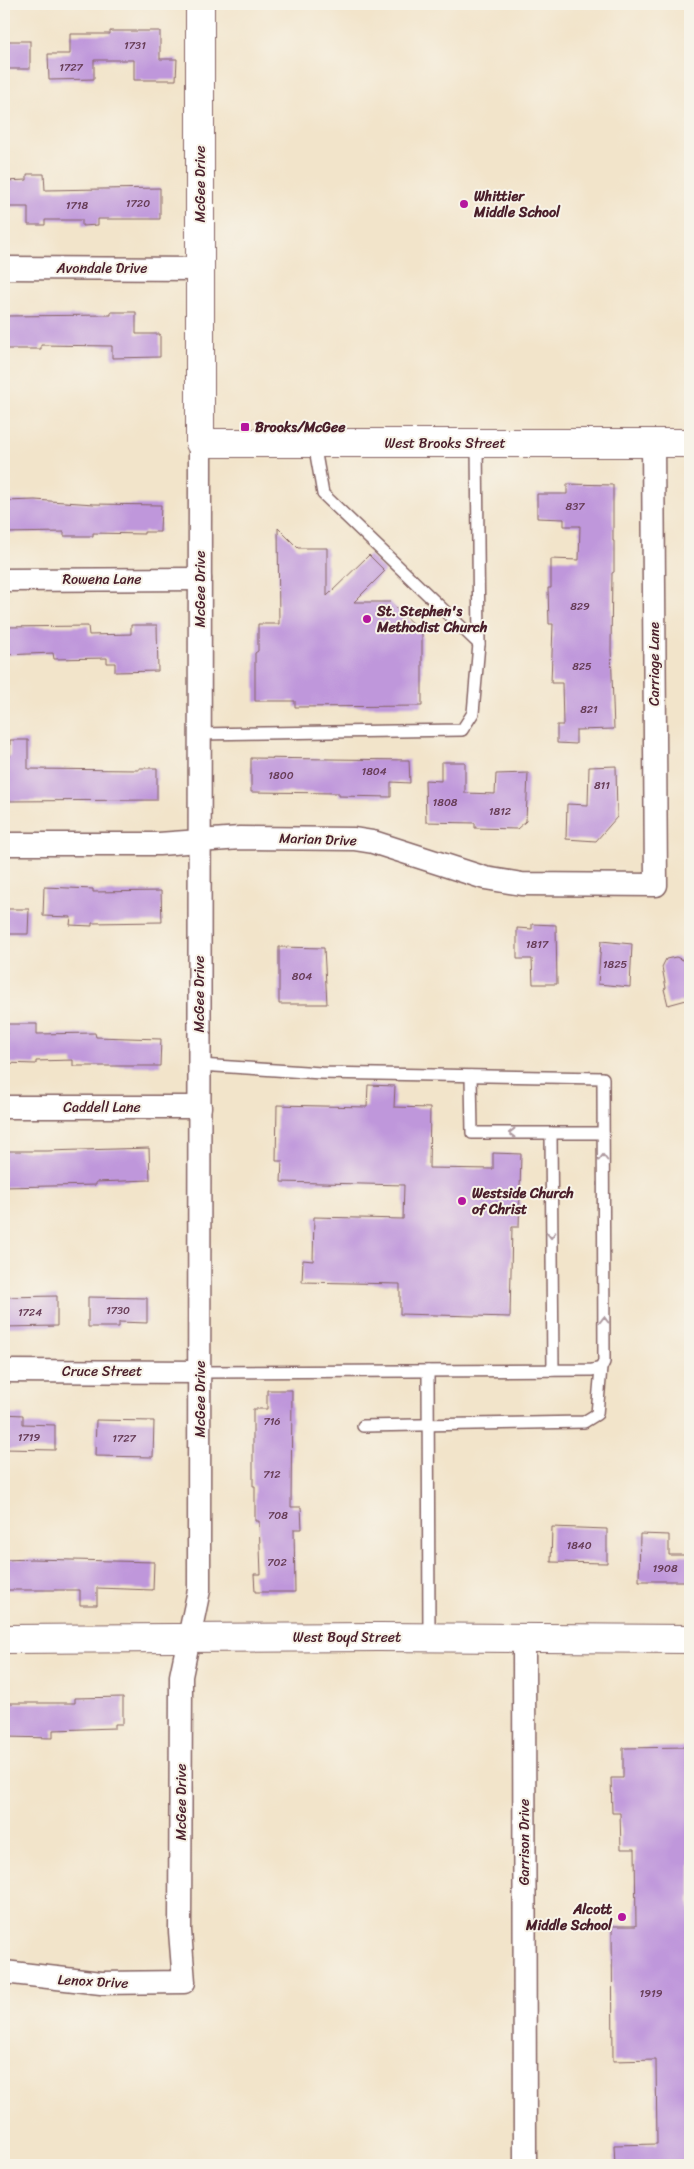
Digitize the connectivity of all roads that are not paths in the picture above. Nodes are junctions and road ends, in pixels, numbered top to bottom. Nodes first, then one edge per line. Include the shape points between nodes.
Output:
1 (200, 4) edge
2 (4, 268) edge
3 (200, 269) junction
4 (477, 442) junction
5 (653, 442) junction
6 (690, 442) edge
7 (200, 443) junction
8 (314, 443) junction
9 (200, 578) junction
10 (4, 580) edge
11 (479, 644) junction
12 (199, 734) junction
13 (199, 841) junction
14 (4, 844) edge
15 (656, 886) joint
16 (200, 1065) junction
17 (471, 1076) junction
18 (200, 1107) junction
19 (4, 1108) edge
20 (552, 1133) junction
21 (603, 1133) junction
22 (601, 1368) junction
23 (553, 1370) junction
24 (4, 1371) edge
25 (428, 1371) junction
26 (200, 1372) junction
27 (363, 1426) dead end
28 (428, 1426) junction
29 (190, 1637) junction
30 (429, 1637) junction
31 (4, 1638) edge
32 (524, 1638) junction
33 (690, 1639) edge
34 (4, 1972) edge
35 (184, 1982) joint
36 (525, 2165) edge

1 - 3 street, McGee Drive
2 - 3 street, Avondale Drive
3 - 7 street, McGee Drive
4 - 5 street, West Brooks Street
4 - 8 street, West Brooks Street
4 - 11 lane
5 - 6 street, West Brooks Street
5 - 15 street, Carriage Lane
7 - 8 street, West Brooks Street
7 - 9 street, McGee Drive
8 - 11 lane via 324,494
9 - 10 street, Rowena Lane
9 - 12 street, McGee Drive
11 - 12 lane via 473,713 462,730
12 - 13 street, McGee Drive
13 - 14 street, Marian Drive
13 - 15 street, Marian Drive via 354,839 504,882
13 - 16 street, McGee Drive
16 - 17 lane
16 - 18 street, McGee Drive
20 -> 17 lane via 472,1133
17 - 21 lane via 603,1078
18 - 19 street, Caddell Lane
18 - 26 street, McGee Drive
20 - 21 lane
20 -> 23 lane
22 -> 21 lane via 604,1362
22 - 23 lane
22 - 28 lane via 597,1414 584,1422
23 - 25 lane
24 - 26 street, Cruce Street
25 - 26 lane
25 - 28 lane
26 - 29 street, McGee Drive via 199,1590
27 - 28 lane
28 - 30 lane
29 - 30 street, West Boyd Street
29 - 31 street, West Boyd Street
29 - 35 street, McGee Drive via 181,1676 180,1931
30 - 32 street, West Boyd Street
32 - 33 street, West Boyd Street
32 - 36 street, Garrison Drive
34 - 35 street, Lenox Drive via 101,1983

